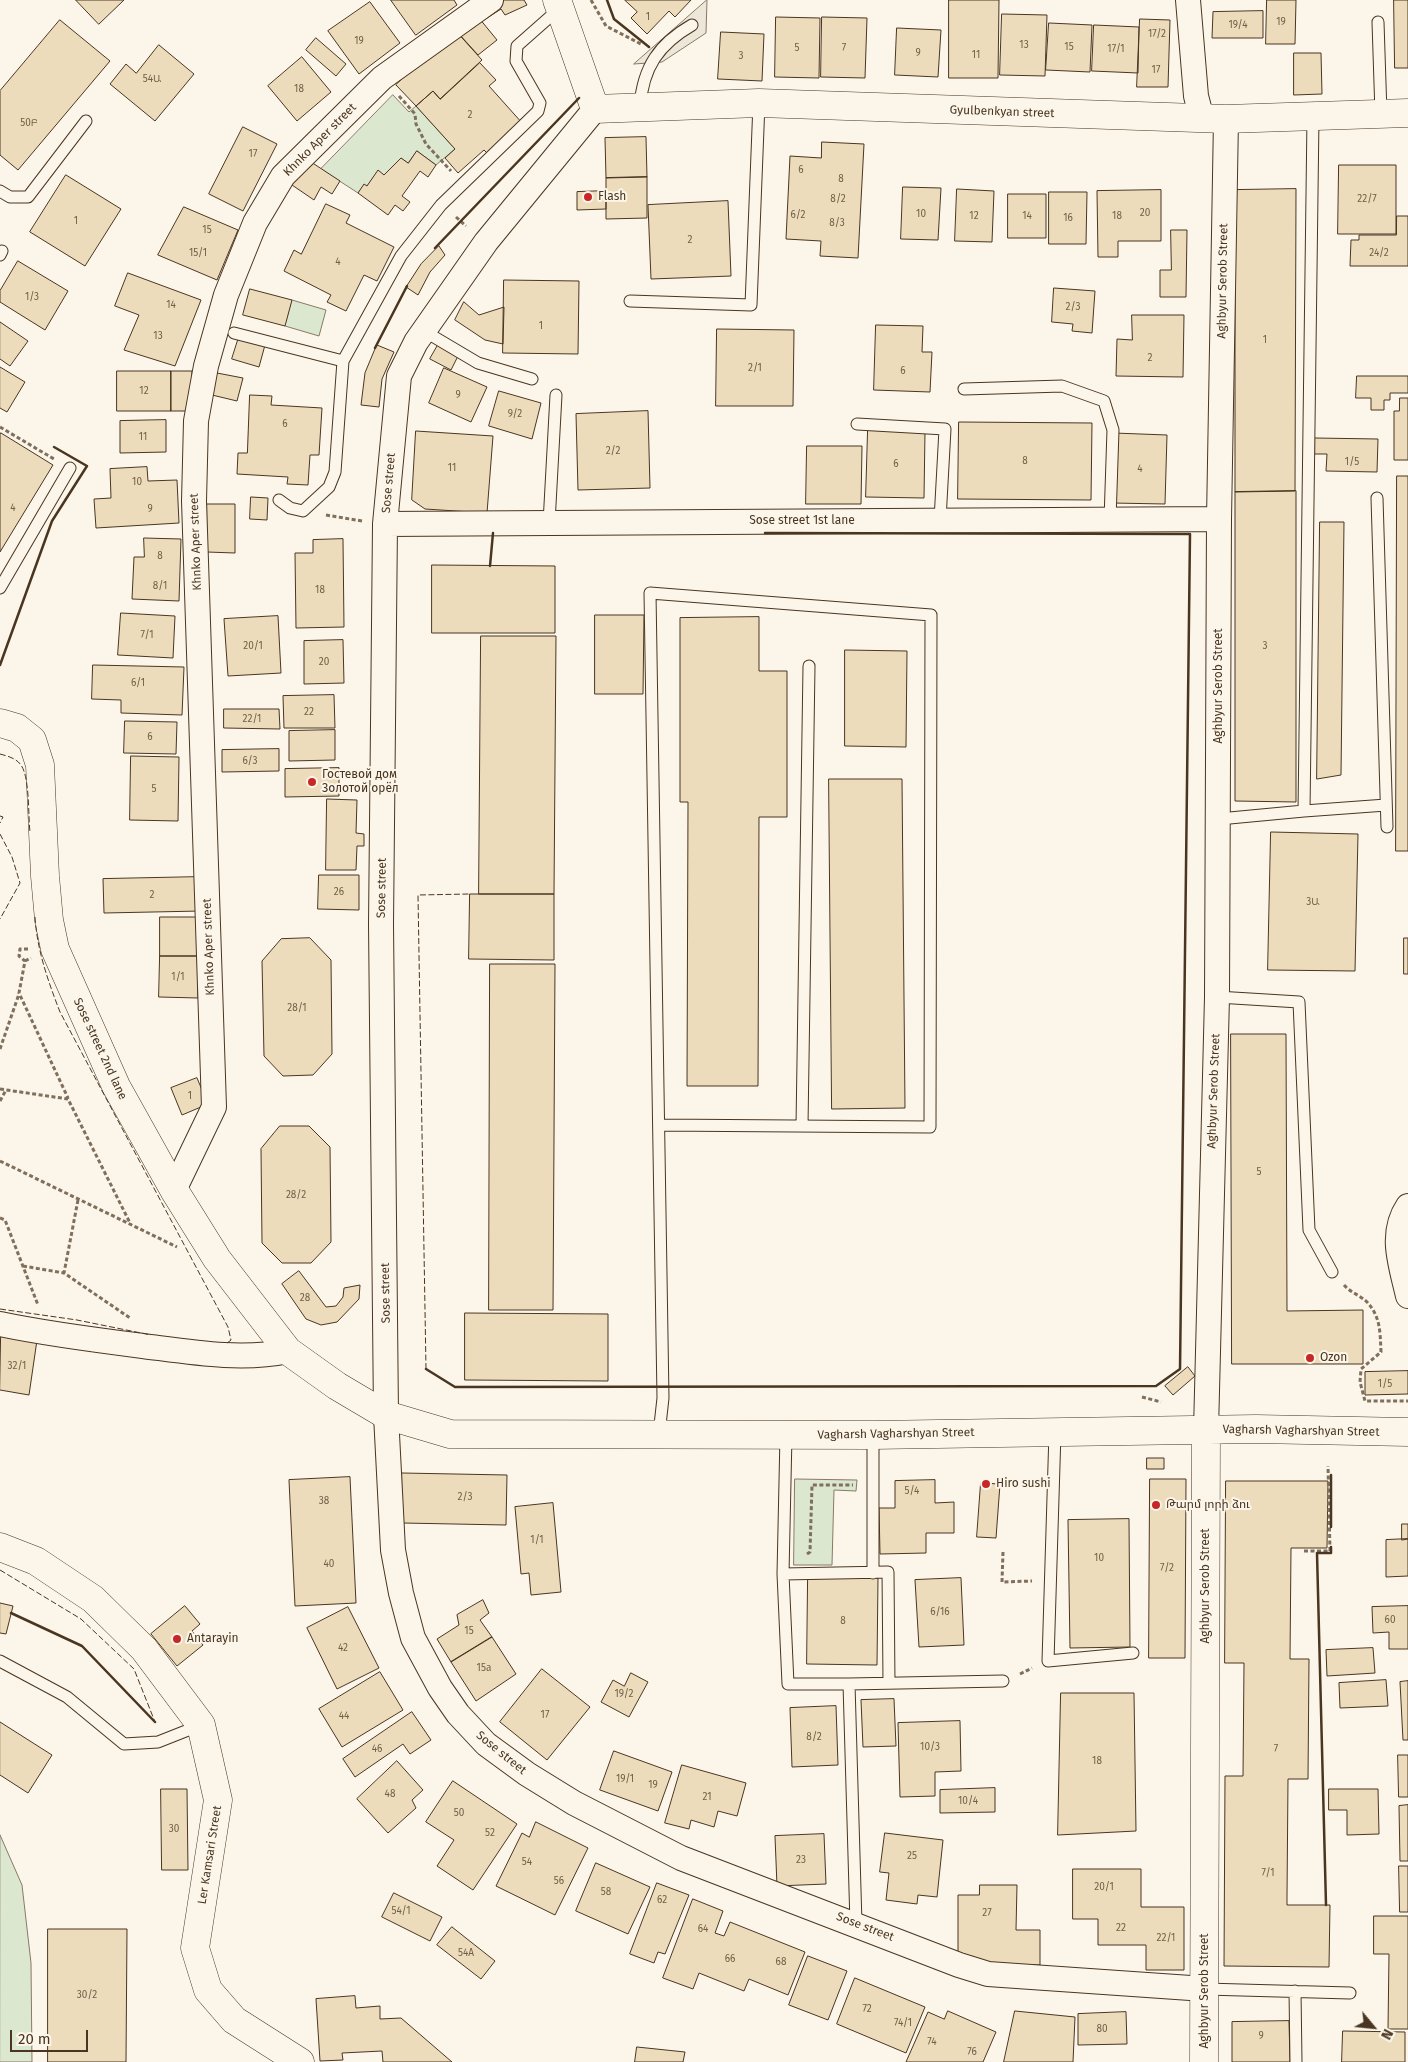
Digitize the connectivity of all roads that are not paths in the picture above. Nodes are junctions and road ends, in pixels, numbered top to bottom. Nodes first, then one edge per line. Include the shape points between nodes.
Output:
1 (491, 0) edge
2 (1188, 0) edge
3 (558, 4) edge
4 (1378, 22) dead end
5 (692, 25) dead end
6 (759, 103) junction
7 (640, 106) junction
8 (595, 109) junction
9 (1381, 114) junction
10 (1408, 114) edge
11 (1313, 116) junction
12 (1214, 119) junction
13 (86, 121) dead end
14 (0, 191) edge
15 (630, 301) dead end
16 (424, 331) junction
17 (234, 332) dead end
18 (342, 361) junction
19 (532, 379) dead end
20 (964, 389) dead end
21 (556, 395) dead end
22 (857, 424) dead end
23 (70, 468) road end
24 (1377, 498) dead end
25 (279, 500) dead end
26 (1219, 519) junction
27 (940, 520) junction
28 (1110, 520) junction
29 (549, 523) junction
30 (385, 524) junction
31 (0, 588) edge
32 (810, 666) dead end
33 (0, 723) edge
34 (1386, 805) junction
35 (1304, 810) junction
36 (1219, 819) junction
37 (1387, 827) dead end
38 (1217, 997) junction
39 (659, 1125) junction
40 (802, 1126) junction
41 (174, 1190) junction
42 (1408, 1206) edge
43 (1332, 1272) road end
44 (1408, 1296) edge
45 (0, 1324) edge
46 (288, 1351) junction
47 (386, 1414) junction
48 (1206, 1430) junction
49 (1055, 1432) junction
50 (1408, 1432) edge
51 (660, 1434) junction
52 (786, 1435) junction
53 (873, 1435) junction
54 (0, 1547) edge
55 (873, 1573) junction
56 (783, 1574) junction
57 (1133, 1653) dead end
58 (0, 1661) edge
59 (1003, 1681) dead end
60 (889, 1683) junction
61 (849, 1684) junction
62 (201, 1725) junction
63 (856, 1924) junction
64 (1205, 1989) junction
65 (1295, 1991) junction
66 (1350, 1993) dead end
67 (300, 2062) edge
68 (1204, 2062) edge
69 (1296, 2062) edge

1 - 41 street, Khnko Aper street via 382,78 282,176 254,223 226,296 206,366 196,421 194,501 214,1107
2 - 12 street, Aghbyur Serob Street via 1196,96
3 - 8 street
3 - 18 lane via 517,46 515,54 540,103 538,112 441,205 401,256
4 - 9 lane
5 - 7 lane via 675,35 657,53 642,83
6 - 7 street, Gyulbenkyan street
6 - 12 street, Gyulbenkyan street
6 - 15 lane via 751,305
7 - 8 street, Gyulbenkyan street
8 - 16 street, Sose street via 486,242
9 - 10 street, Gyulbenkyan street
9 - 11 street, Gyulbenkyan street
11 - 12 street, Gyulbenkyan street
11 - 35 lane
12 - 26 street, Aghbyur Serob Street
13 - 14 lane via 28,197 10,197
16 - 19 lane via 478,363
16 - 30 street, Sose street via 399,376
17 - 18 lane
18 - 25 lane via 335,472 329,487 303,511 290,508
20 - 28 lane via 1062,386 1104,401 1113,430
21 - 29 lane
22 - 27 lane via 945,428
23 - 31 lane
24 - 34 lane
26 - 28 street, Sose street 1st lane
26 - 36 street, Aghbyur Serob Street
27 - 28 street, Sose street 1st lane
27 - 29 street, Sose street 1st lane
29 - 30 street, Sose street 1st lane
30 - 47 street, Sose street via 381,924
32 - 40 lane
33 - 41 street, Sose street 2nd lane via 17,728 32,740 40,764 45,876 55,949 116,1086
34 - 35 lane
34 - 37 lane
35 - 36 lane
36 - 38 street, Aghbyur Serob Street
38 - 43 lane via 1299,1002 1309,1230
38 - 48 street, Aghbyur Serob Street
39 - 40 lane
39 - 40 lane via 650,593 931,614 930,1127
39 - 51 lane via 663,1398
41 - 46 street, Sose street 2nd lane via 217,1260
42 - 44 street via 1402,1216 1396,1242
45 - 46 street via 49,1334 175,1350 268,1355
46 - 47 street, Sose street 2nd lane via 337,1386
47 - 51 street, Vagharsh Vagharshyan Street via 450,1434
47 - 63 street, Sose street via 393,1550 402,1593 413,1638 458,1714 486,1744 574,1803 682,1858
48 - 49 street, Vagharsh Vagharshyan Street
48 - 50 street, Vagharsh Vagharshyan Street
48 - 64 street, Aghbyur Serob Street
49 - 53 street, Vagharsh Vagharshyan Street
49 - 57 lane via 1048,1661
51 - 52 street, Vagharsh Vagharshyan Street
52 - 53 street, Vagharsh Vagharshyan Street
52 - 56 lane
53 - 55 lane
54 - 62 street, Ler Kamsari Street via 36,1561 93,1599 144,1649
55 - 56 lane
55 - 60 lane via 888,1572
56 - 61 lane via 788,1684
58 - 62 lane via 67,1696 124,1744 158,1742
59 - 60 lane
60 - 61 lane
61 - 63 lane
62 - 67 street, Ler Kamsari Street via 218,1800 195,1948 208,1990 234,2020
63 - 64 street, Sose street via 988,1974
64 - 65 lane
64 - 68 street, Aghbyur Serob Street
65 - 66 lane
65 - 69 lane

